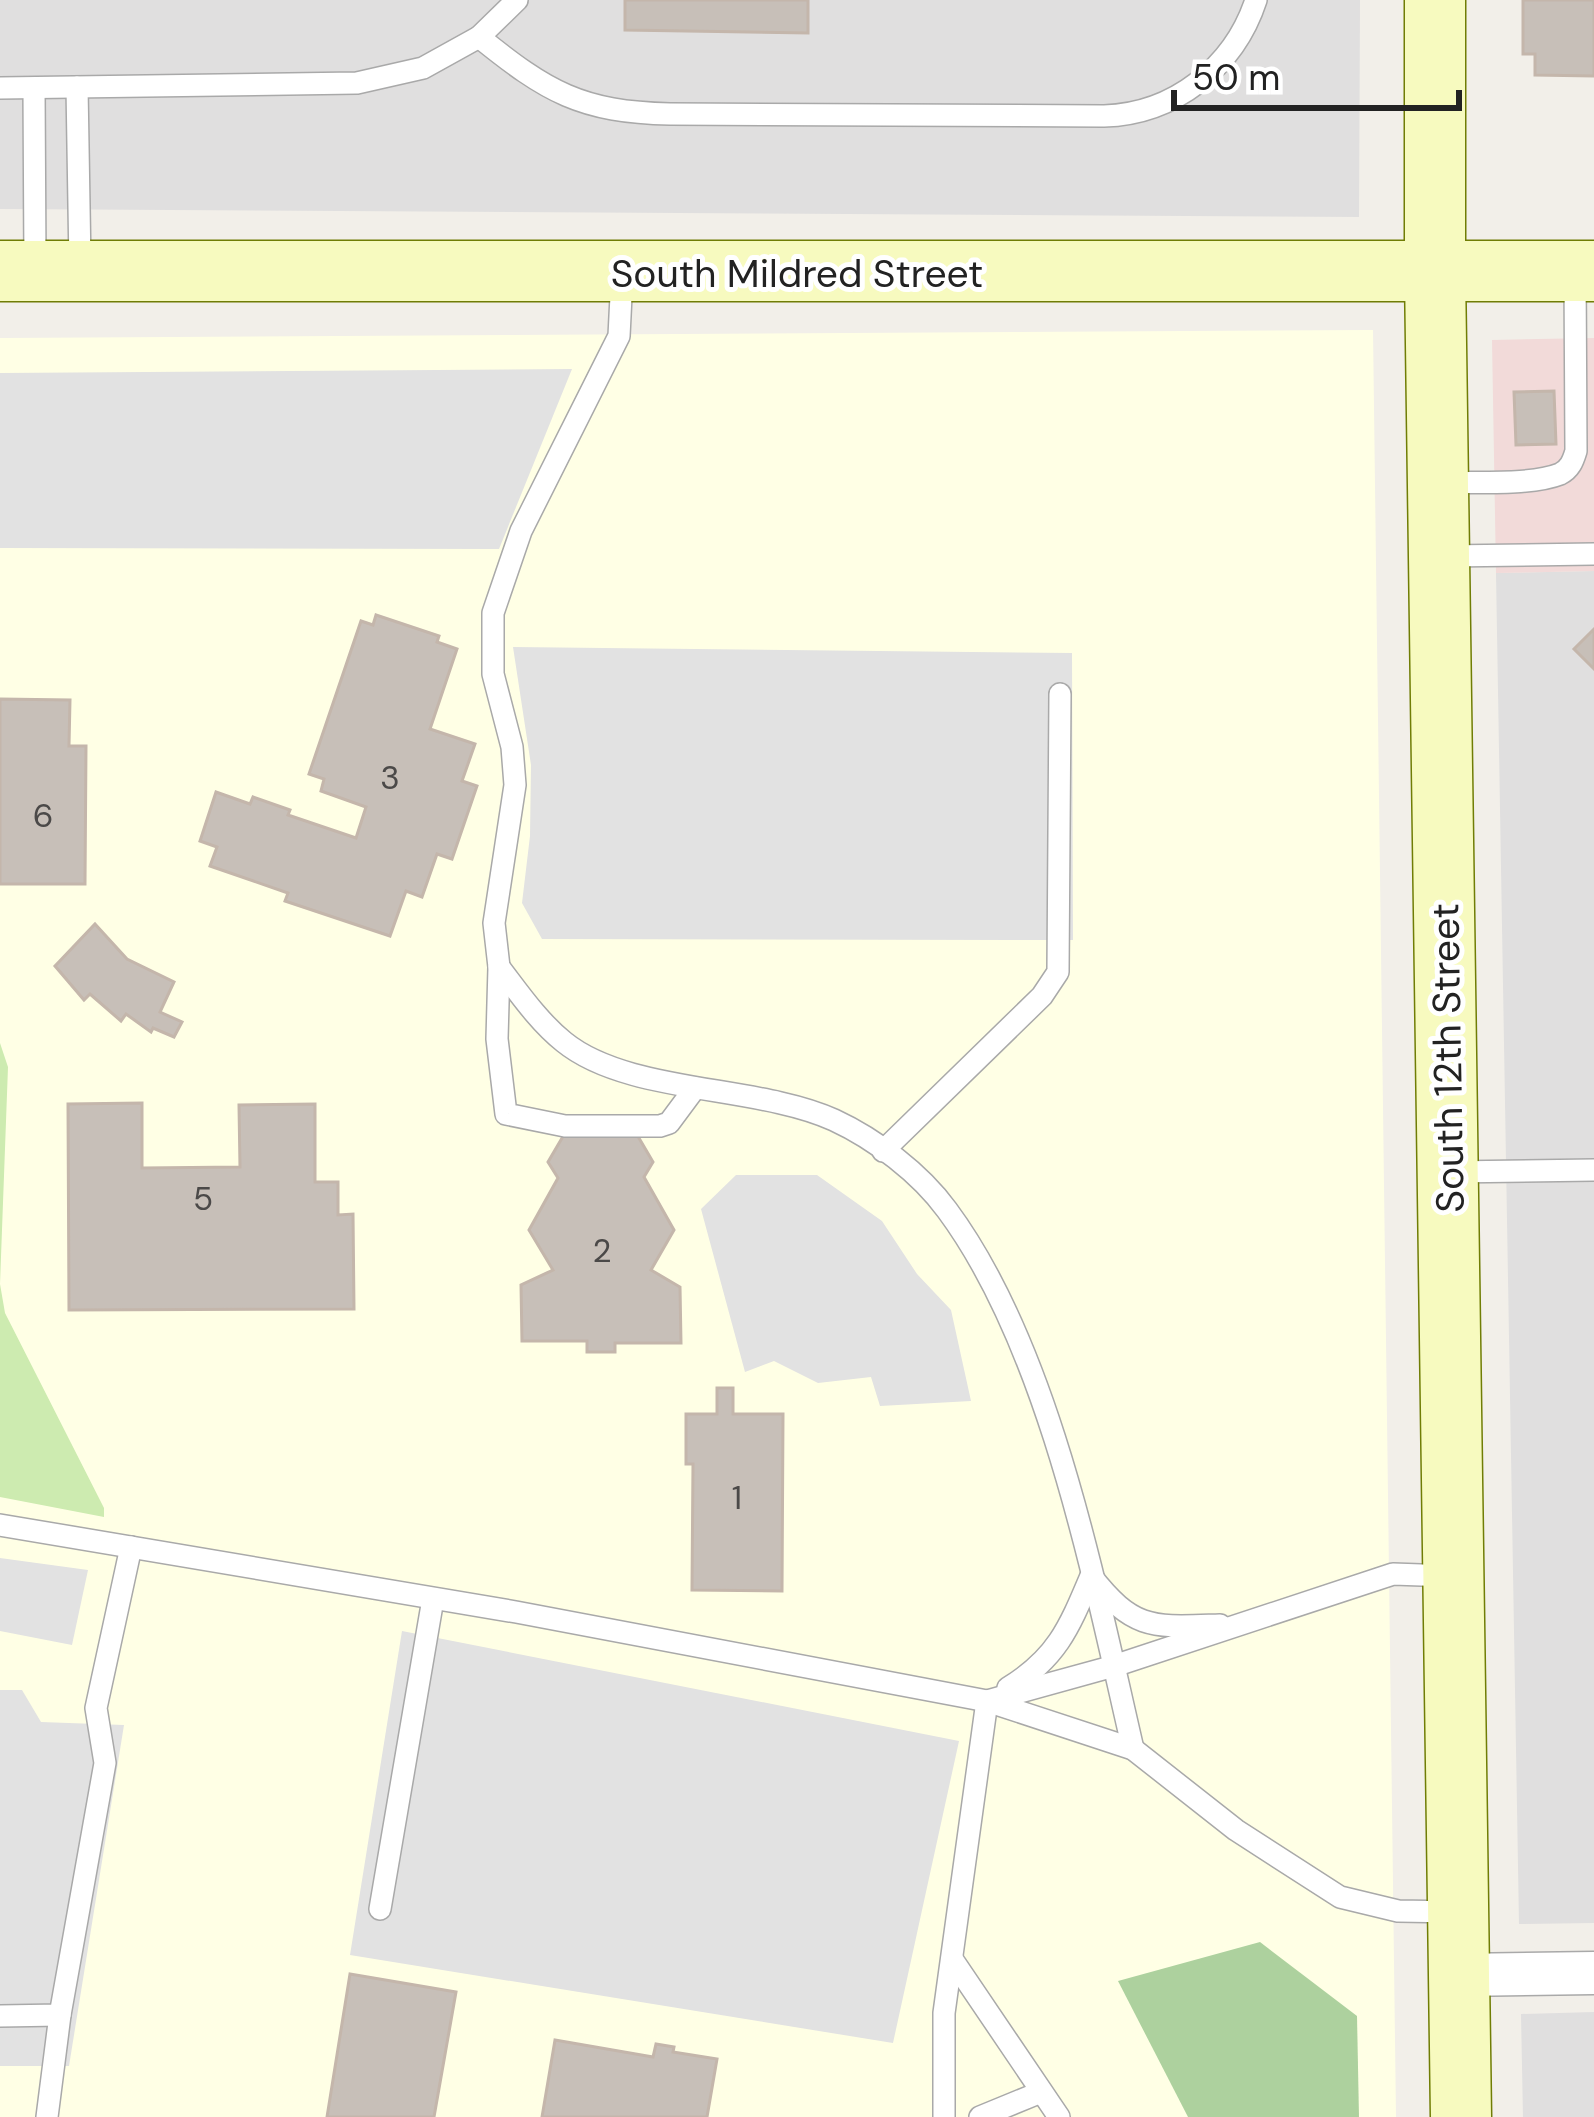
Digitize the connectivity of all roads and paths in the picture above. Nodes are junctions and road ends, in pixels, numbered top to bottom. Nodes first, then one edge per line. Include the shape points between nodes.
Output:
1 (517, 0) edge
2 (1256, 0) edge
3 (1435, 0) edge
4 (479, 37) junction
5 (77, 87) junction
6 (0, 88) edge
7 (34, 88) junction
8 (77, 141) junction
9 (34, 142) junction
10 (38, 271) edge
11 (1585, 271) edge
12 (1435, 273) junction
13 (622, 274) junction
14 (1439, 483) junction
15 (1594, 554) edge
16 (1440, 556) junction
17 (1060, 694) dead end
18 (496, 956) junction
19 (694, 1088) junction
20 (883, 1151) junction
21 (1594, 1170) edge
22 (1449, 1172) junction
23 (0, 1525) edge
24 (131, 1547) junction
25 (1090, 1576) junction
26 (1451, 1576) junction
27 (433, 1599) junction
28 (1241, 1624) junction
29 (1114, 1666) junction
30 (987, 1701) junction
31 (1133, 1749) junction
32 (380, 1909) dead end
33 (1458, 1912) junction
34 (952, 1959) junction
35 (1594, 1973) edge
36 (1459, 1975) junction
37 (0, 2015) edge
38 (60, 2015) junction
39 (1041, 2092) junction
40 (46, 2117) edge
41 (944, 2117) edge
42 (980, 2117) edge
43 (1059, 2117) edge
44 (1461, 2117) edge

1 - 4 lane
2 - 4 lane via 1202,81 1172,101 1117,116 614,112 569,99
3 - 12 main road, South 12th Street
4 - 5 lane via 423,68 357,83
5 - 7 lane
5 - 8 lane
6 - 7 lane
7 - 9 lane
8 - 9 lane
8 - 10 lane
9 - 10 lane
10 - 13 main road, South Mildred Street
11 - 12 main road, South Mildred Street
11 - 14 lane via 1572,465 1534,478
12 - 13 main road, South Mildred Street
12 - 14 main road, South 12th Street
13 - 18 lane via 619,336 521,531 493,613 493,674 514,785
14 - 16 main road, South 12th Street
15 - 16 lane
16 - 22 main road, South 12th Street
17 - 20 lane via 1058,972
18 - 19 lane via 566,1045
18 - 19 lane via 506,1114 565,1126 660,1126
19 - 20 lane via 833,1120
20 - 25 lane via 945,1207 979,1259 1026,1359
21 - 22 lane
22 - 26 main road, South 12th Street
23 - 24 lane
24 - 27 lane
24 - 38 lane via 96,1708 105,1763
25 - 28 lane via 1122,1613 1147,1623
25 - 29 lane
25 - 30 lane via 1069,1628 1039,1669
26 - 28 lane via 1394,1574
26 - 33 main road, South 12th Street
27 - 30 lane
27 - 32 lane
28 - 29 lane
29 - 30 lane
29 - 31 lane
30 - 31 lane
30 - 34 lane
31 - 33 lane via 1340,1897 1398,1911
33 - 36 main road, South 12th Street
34 - 39 lane
34 - 41 lane
35 - 36 street
36 - 44 main road, South 12th Street
37 - 38 lane
38 - 40 lane
39 - 42 lane
39 - 43 lane

